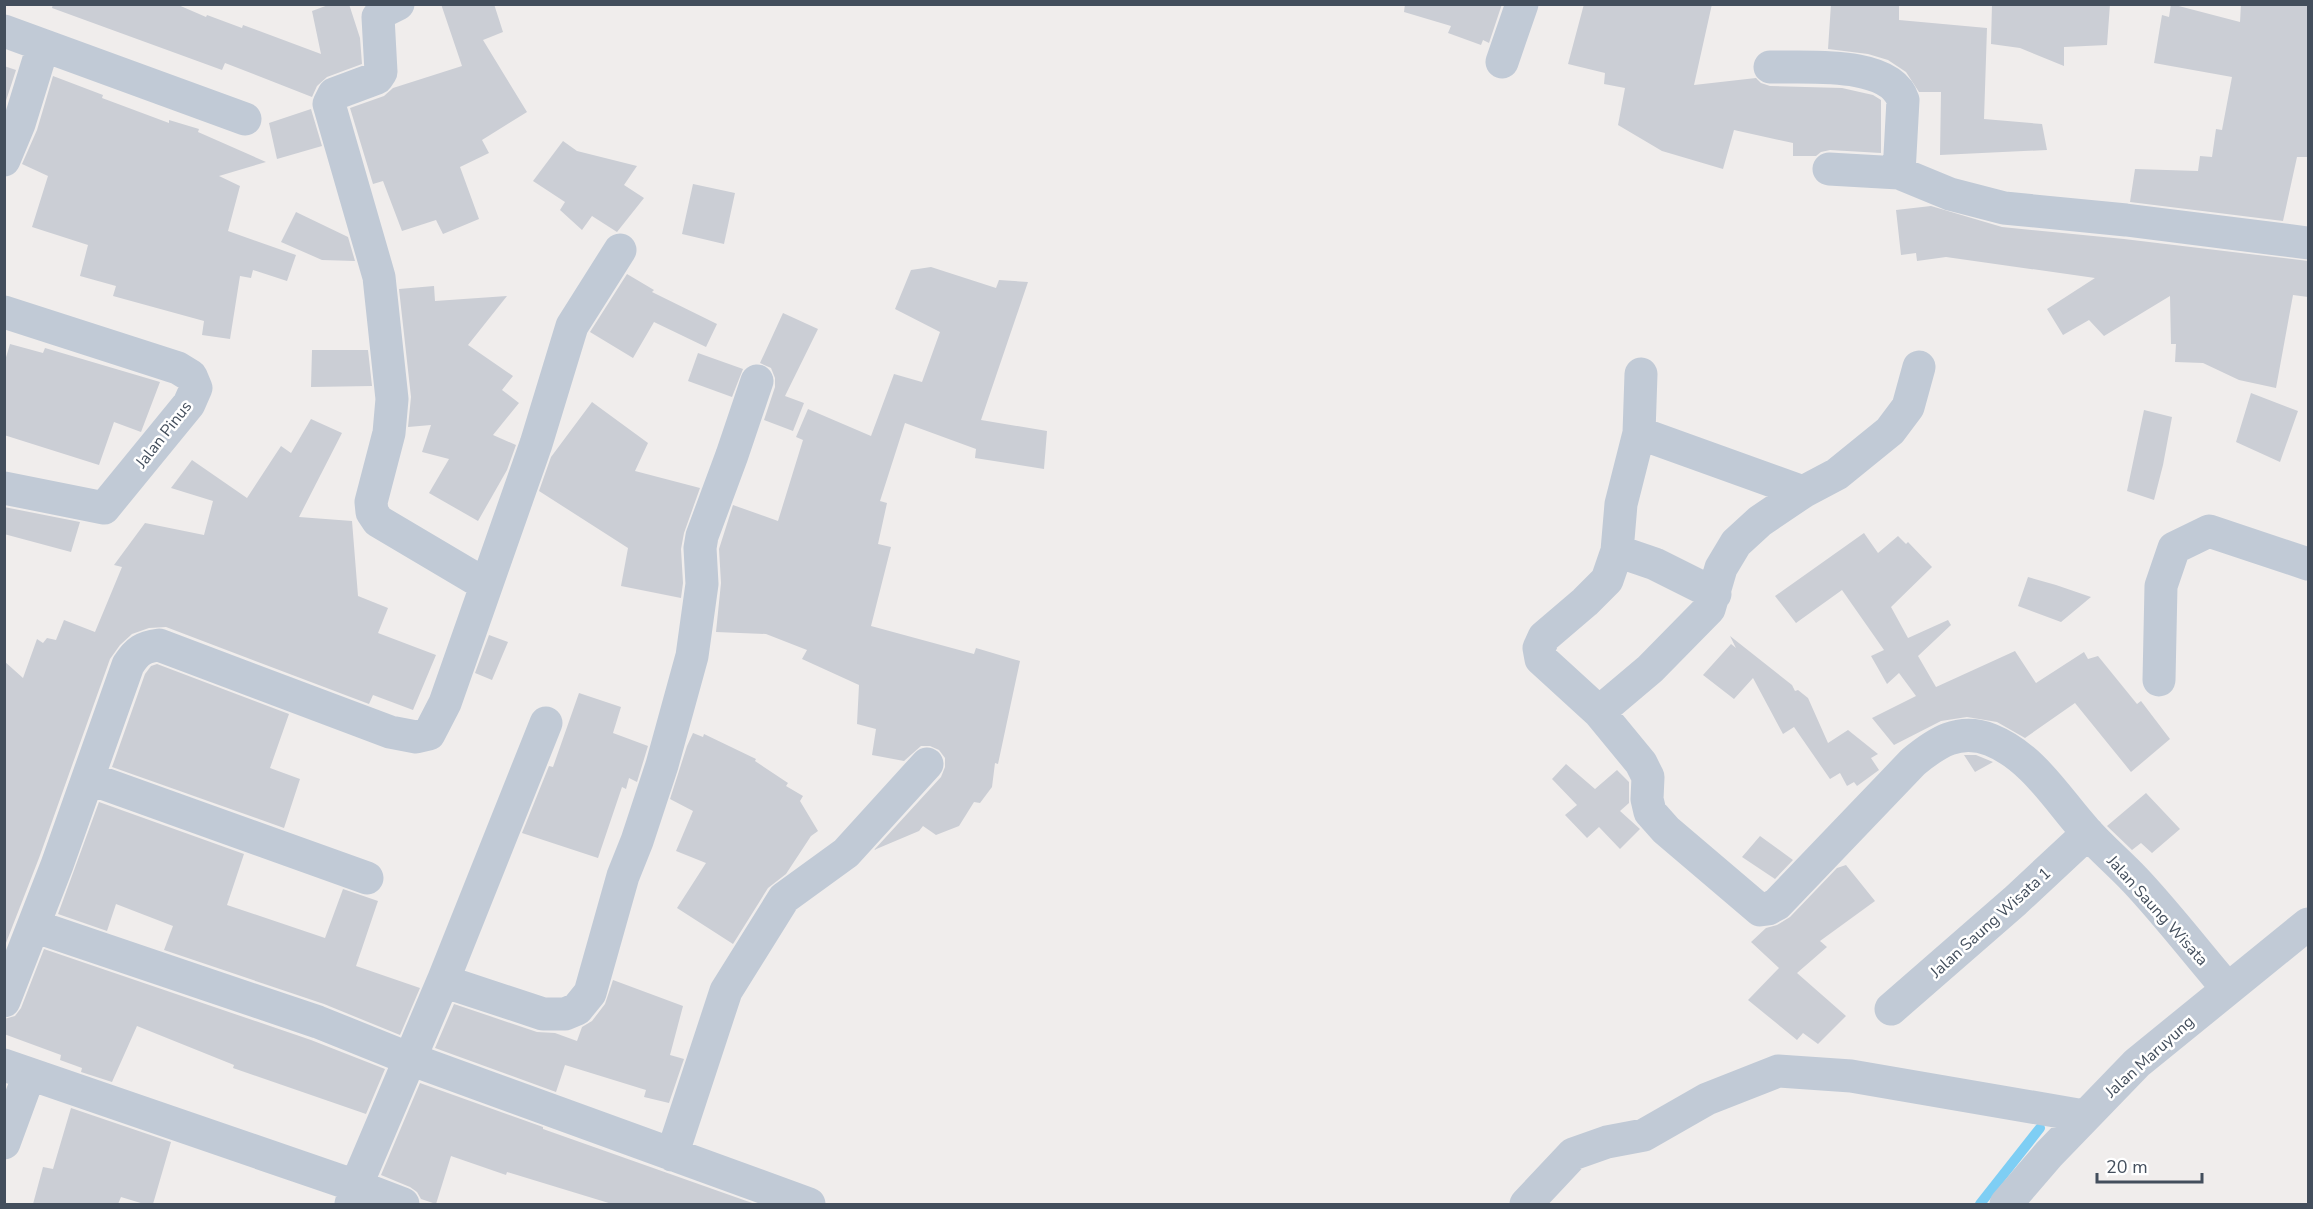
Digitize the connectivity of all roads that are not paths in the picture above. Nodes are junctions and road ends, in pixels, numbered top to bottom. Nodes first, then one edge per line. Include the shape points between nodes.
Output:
1 (398, 4) edge
2 (1522, 4) edge
3 (4, 31) edge
4 (43, 46) junction
5 (1502, 62) dead end
6 (1770, 67) dead end
7 (245, 119) dead end
8 (4, 160) edge
9 (1829, 168) dead end
10 (1899, 172) junction
11 (2308, 243) edge
12 (620, 250) dead end
13 (4, 312) edge
14 (1919, 367) dead end
15 (1641, 374) dead end
16 (757, 381) dead end
17 (1639, 433) junction
18 (4, 488) edge
19 (1803, 492) junction
20 (1617, 551) junction
21 (2308, 564) edge
22 (486, 585) junction
23 (1715, 594) junction
24 (2160, 680) dead end
25 (1599, 712) junction
26 (546, 723) dead end
27 (927, 764) dead end
28 (87, 778) junction
29 (2088, 833) junction
30 (367, 878) dead end
31 (2308, 924) edge
32 (34, 926) junction
33 (443, 981) junction
34 (2227, 988) junction
35 (4, 1001) edge
36 (1891, 1009) dead end
37 (410, 1059) junction
38 (17, 1070) edge
39 (2084, 1116) junction
40 (4, 1143) edge
41 (672, 1155) junction
42 (353, 1195) edge
43 (403, 1204) edge
44 (809, 1204) edge
45 (1526, 1204) edge
46 (2006, 1204) edge

1 - 22 street via 378,17 381,72 377,78 334,94 329,104 382,299 392,399 372,512 378,521
2 - 5 street
3 - 4 street
4 - 7 street
4 - 8 street
6 - 10 street via 1844,69 1891,83 1903,100
9 - 10 street
10 - 11 street via 1950,194 2004,208
12 - 22 street via 572,326 536,444
13 - 18 street, Jalan Pinus via 178,368 191,376 196,388 189,404 104,508
14 - 19 street via 1908,407 1890,431 1837,474
15 - 17 street
16 - 33 street via 702,536 702,584 692,656 590,993 577,1009 565,1014 543,1014
17 - 19 street
17 - 20 street via 1621,504
19 - 23 street via 1736,543 1721,568
20 - 23 street via 1655,564
20 - 25 street via 1607,579 1544,637 1539,648 1541,659
21 - 24 street via 2209,531 2174,548 2161,585
22 - 28 street via 446,703 427,735 390,732 159,645 144,647 129,665
23 - 25 street via 1709,609 1650,669
25 - 29 street, Jalan Saung Wisata via 1641,763 1648,777 1650,812 1760,910 1777,903 1912,762 1951,737 1990,740 2023,758
26 - 33 street
27 - 41 street via 846,853 784,898 726,991
28 - 30 street
28 - 32 street
29 - 34 street, Jalan Saung Wisata via 2136,880
29 - 36 street, Jalan Saung Wisata 1
31 - 34 street, Jalan Maruyung
32 - 35 street
32 - 37 street via 318,1023
33 - 37 street
34 - 39 street, Jalan Maruyung via 2137,1063
37 - 41 street
37 - 42 street
38 - 40 street
38 - 42 street
39 - 45 street via 1851,1076 1778,1071 1707,1099 1644,1135 1574,1154
39 - 46 street, Jalan Maruyung
41 - 44 street
42 - 43 street

